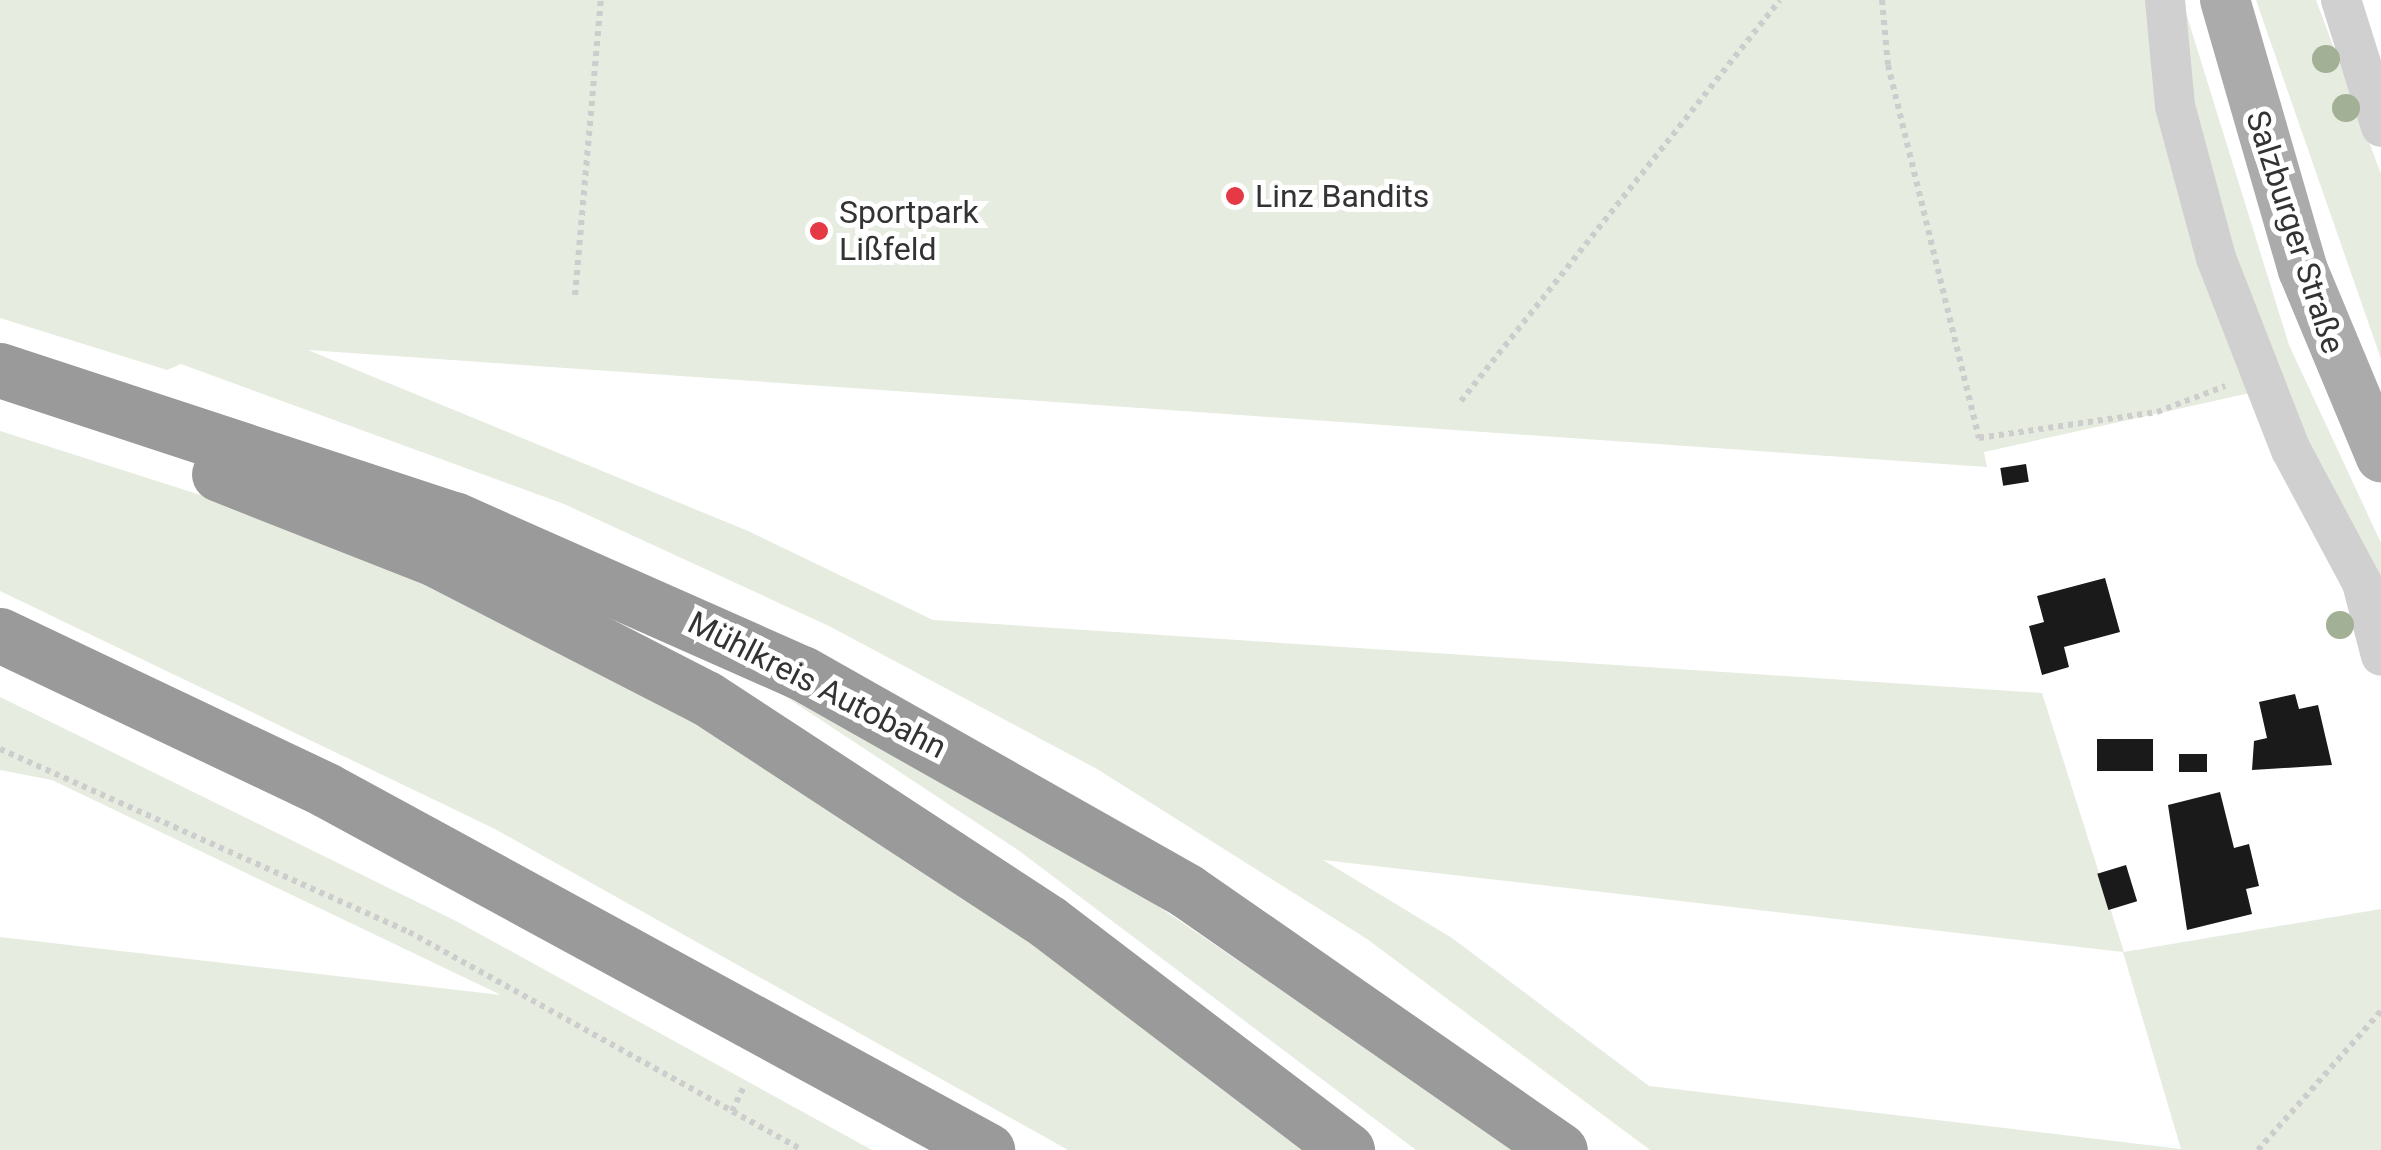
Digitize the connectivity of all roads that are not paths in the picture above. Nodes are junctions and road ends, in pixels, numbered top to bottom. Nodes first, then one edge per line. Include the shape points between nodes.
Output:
1 (2166, 0) edge
2 (2226, 0) edge
3 (2341, 0) edge
4 (2381, 126) edge
5 (0, 370) edge
6 (0, 403) edge
7 (2381, 457) edge
8 (0, 636) edge
9 (2381, 656) edge
10 (987, 1150) edge
11 (1347, 1150) edge
12 (1560, 1150) edge

1 - 9 street via 2192,182 2258,370 2362,583
2 - 7 main road, Salzburger Straße via 2303,270
3 - 4 street
5 - 12 highway, Mühlkreis Autobahn via 454,519 802,673 1188,891
6 - 11 highway via 270,491 437,560 706,698 1048,922
8 - 10 highway via 326,790

